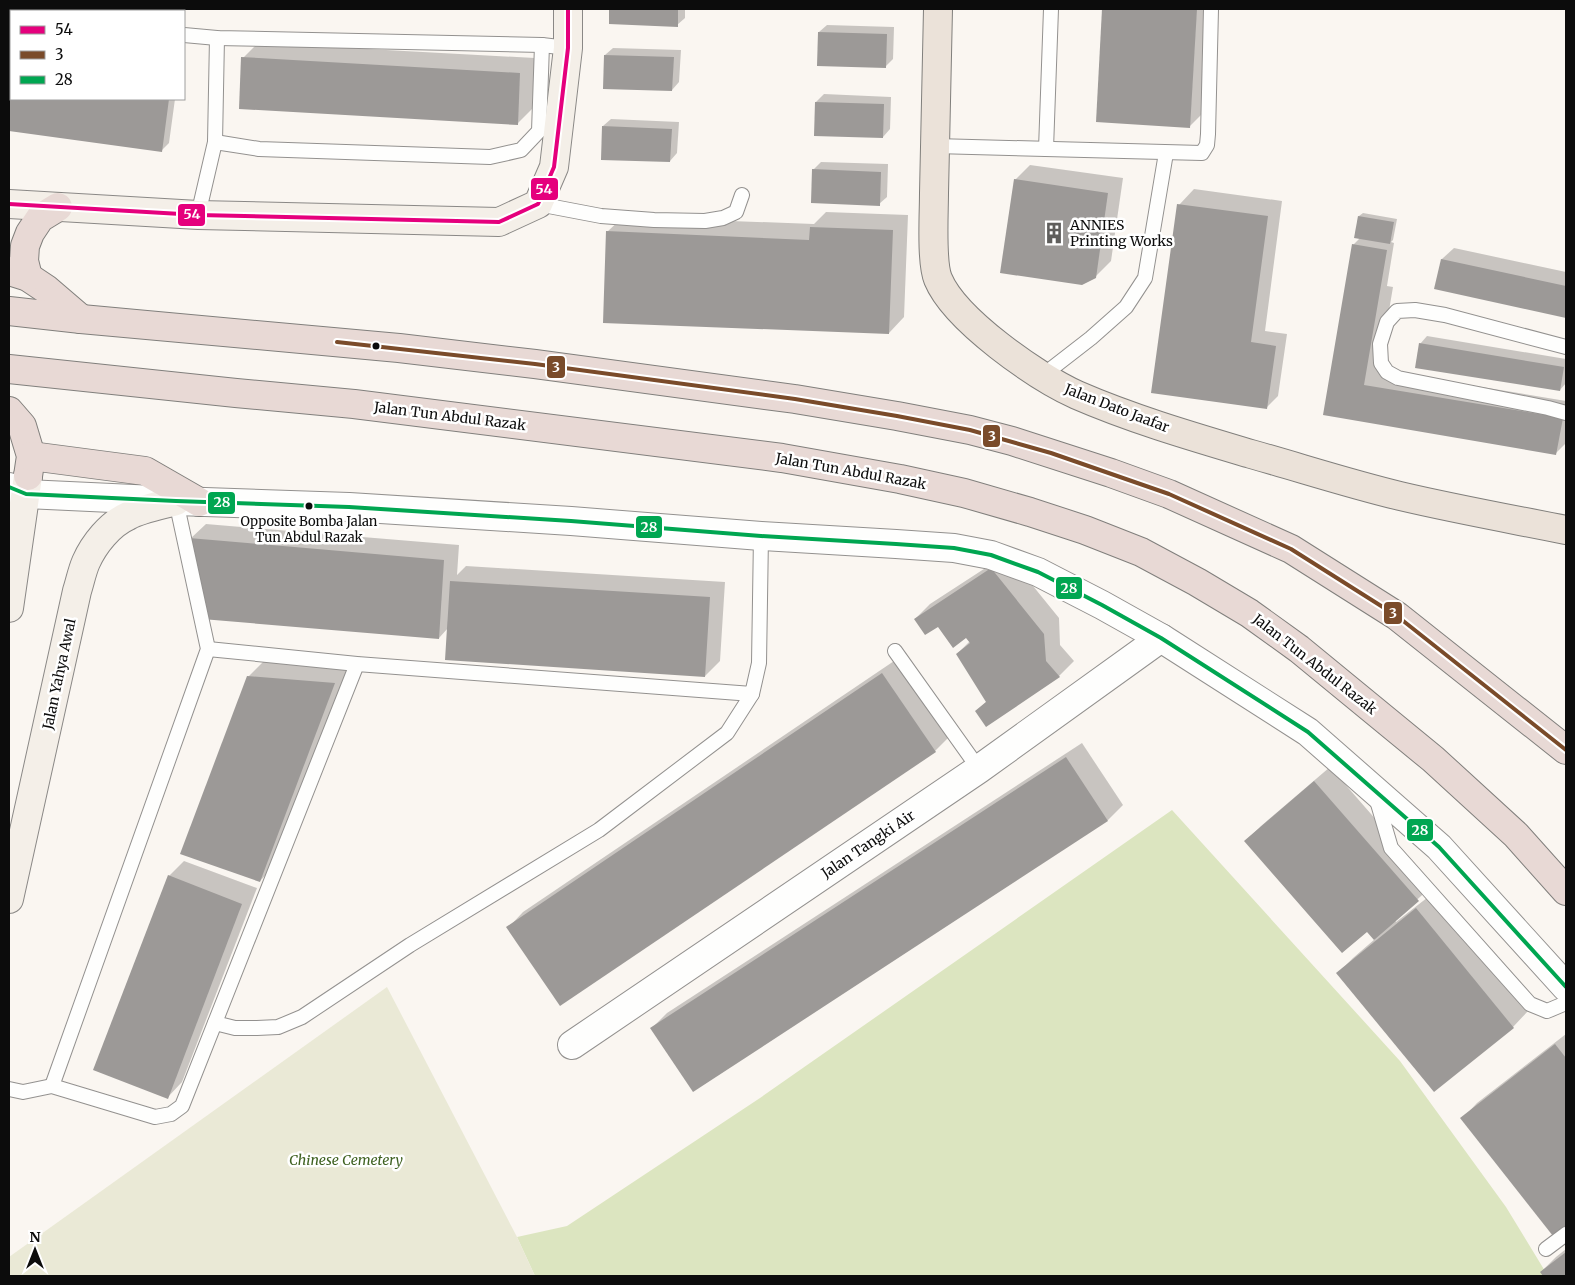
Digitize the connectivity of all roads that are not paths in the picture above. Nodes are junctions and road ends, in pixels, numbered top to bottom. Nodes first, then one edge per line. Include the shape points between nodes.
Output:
1 (568, 9) edge
2 (938, 9) edge
3 (1051, 9) edge
4 (1211, 9) edge
5 (185, 35) edge
6 (217, 38) junction
7 (555, 47) junction
8 (215, 142) junction
9 (935, 146) junction
10 (1046, 149) junction
11 (1166, 153) junction
12 (742, 195) dead end
13 (9, 204) edge
14 (538, 204) junction
15 (58, 207) junction
16 (198, 215) junction
17 (18, 274) edge
18 (9, 310) edge
19 (81, 319) junction
20 (1566, 347) edge
21 (9, 369) edge
22 (1042, 376) junction
23 (9, 411) edge
24 (1566, 413) edge
25 (20, 478) edge
26 (188, 502) junction
27 (1566, 530) edge
28 (761, 536) junction
29 (9, 608) edge
30 (1161, 638) junction
31 (208, 649) junction
32 (895, 651) dead end
33 (357, 664) junction
34 (752, 694) junction
35 (1566, 750) edge
36 (979, 769) junction
37 (1375, 791) junction
38 (1566, 891) edge
39 (9, 899) edge
40 (1566, 987) edge
41 (1566, 1003) edge
42 (215, 1023) junction
43 (572, 1045) dead end
44 (52, 1086) junction
45 (9, 1089) edge
46 (1566, 1234) edge
47 (1546, 1249) dead end

1 - 7 street
2 - 9 main road, Jalan Dato Jaafar
3 - 10 lane
4 - 11 lane via 1207,145 1202,153
5 - 6 lane
6 - 7 lane
6 - 8 lane
7 - 8 lane via 539,131 521,150 490,157 259,149
7 - 14 street via 554,167
8 - 16 lane
9 - 10 lane
9 - 22 main road, Jalan Dato Jaafar via 934,220 938,278 949,298 971,322
10 - 11 lane
11 - 22 lane via 1144,278 1126,307
12 - 14 lane via 736,212 706,221 601,216
13 - 15 street
14 - 16 street via 499,222
15 - 16 street
15 - 17 highway via 40,218 30,233
17 - 19 highway via 46,289
18 - 19 highway
19 - 35 highway via 399,348 535,364 795,399 970,430 1012,441 1168,494 1291,549 1397,616
20 - 24 lane via 1415,310 1397,311 1387,322 1380,344 1381,363 1387,372 1398,378
21 - 38 highway, Jalan Tun Abdul Razak via 354,404 782,458 964,493 1085,530 1141,552 1205,586 1299,649 1433,759 1516,835
22 - 27 main road, Jalan Dato Jaafar via 1111,408 1207,441 1399,496
23 - 25 highway via 22,426
25 - 26 street via 148,485
25 - 29 street
26 - 28 street via 349,507
26 - 31 lane
26 - 39 street, Jalan Yahya Awal via 128,515 95,546 86,563 76,591
28 - 30 street via 906,544 991,555 1038,572
28 - 34 lane via 759,663
30 - 36 street, Jalan Tangki Air
30 - 37 street via 1308,732
31 - 33 lane
31 - 44 lane
32 - 36 lane
33 - 34 lane
33 - 42 lane
34 - 42 lane via 727,733 599,830 410,945 302,1017 278,1026 257,1028 235,1028
36 - 43 street, Jalan Tangki Air
37 - 40 street via 1439,847
37 - 41 lane via 1391,848 1530,1004 1547,1011
42 - 44 lane via 182,1106 171,1114 155,1117
44 - 45 lane via 23,1092
46 - 47 lane

